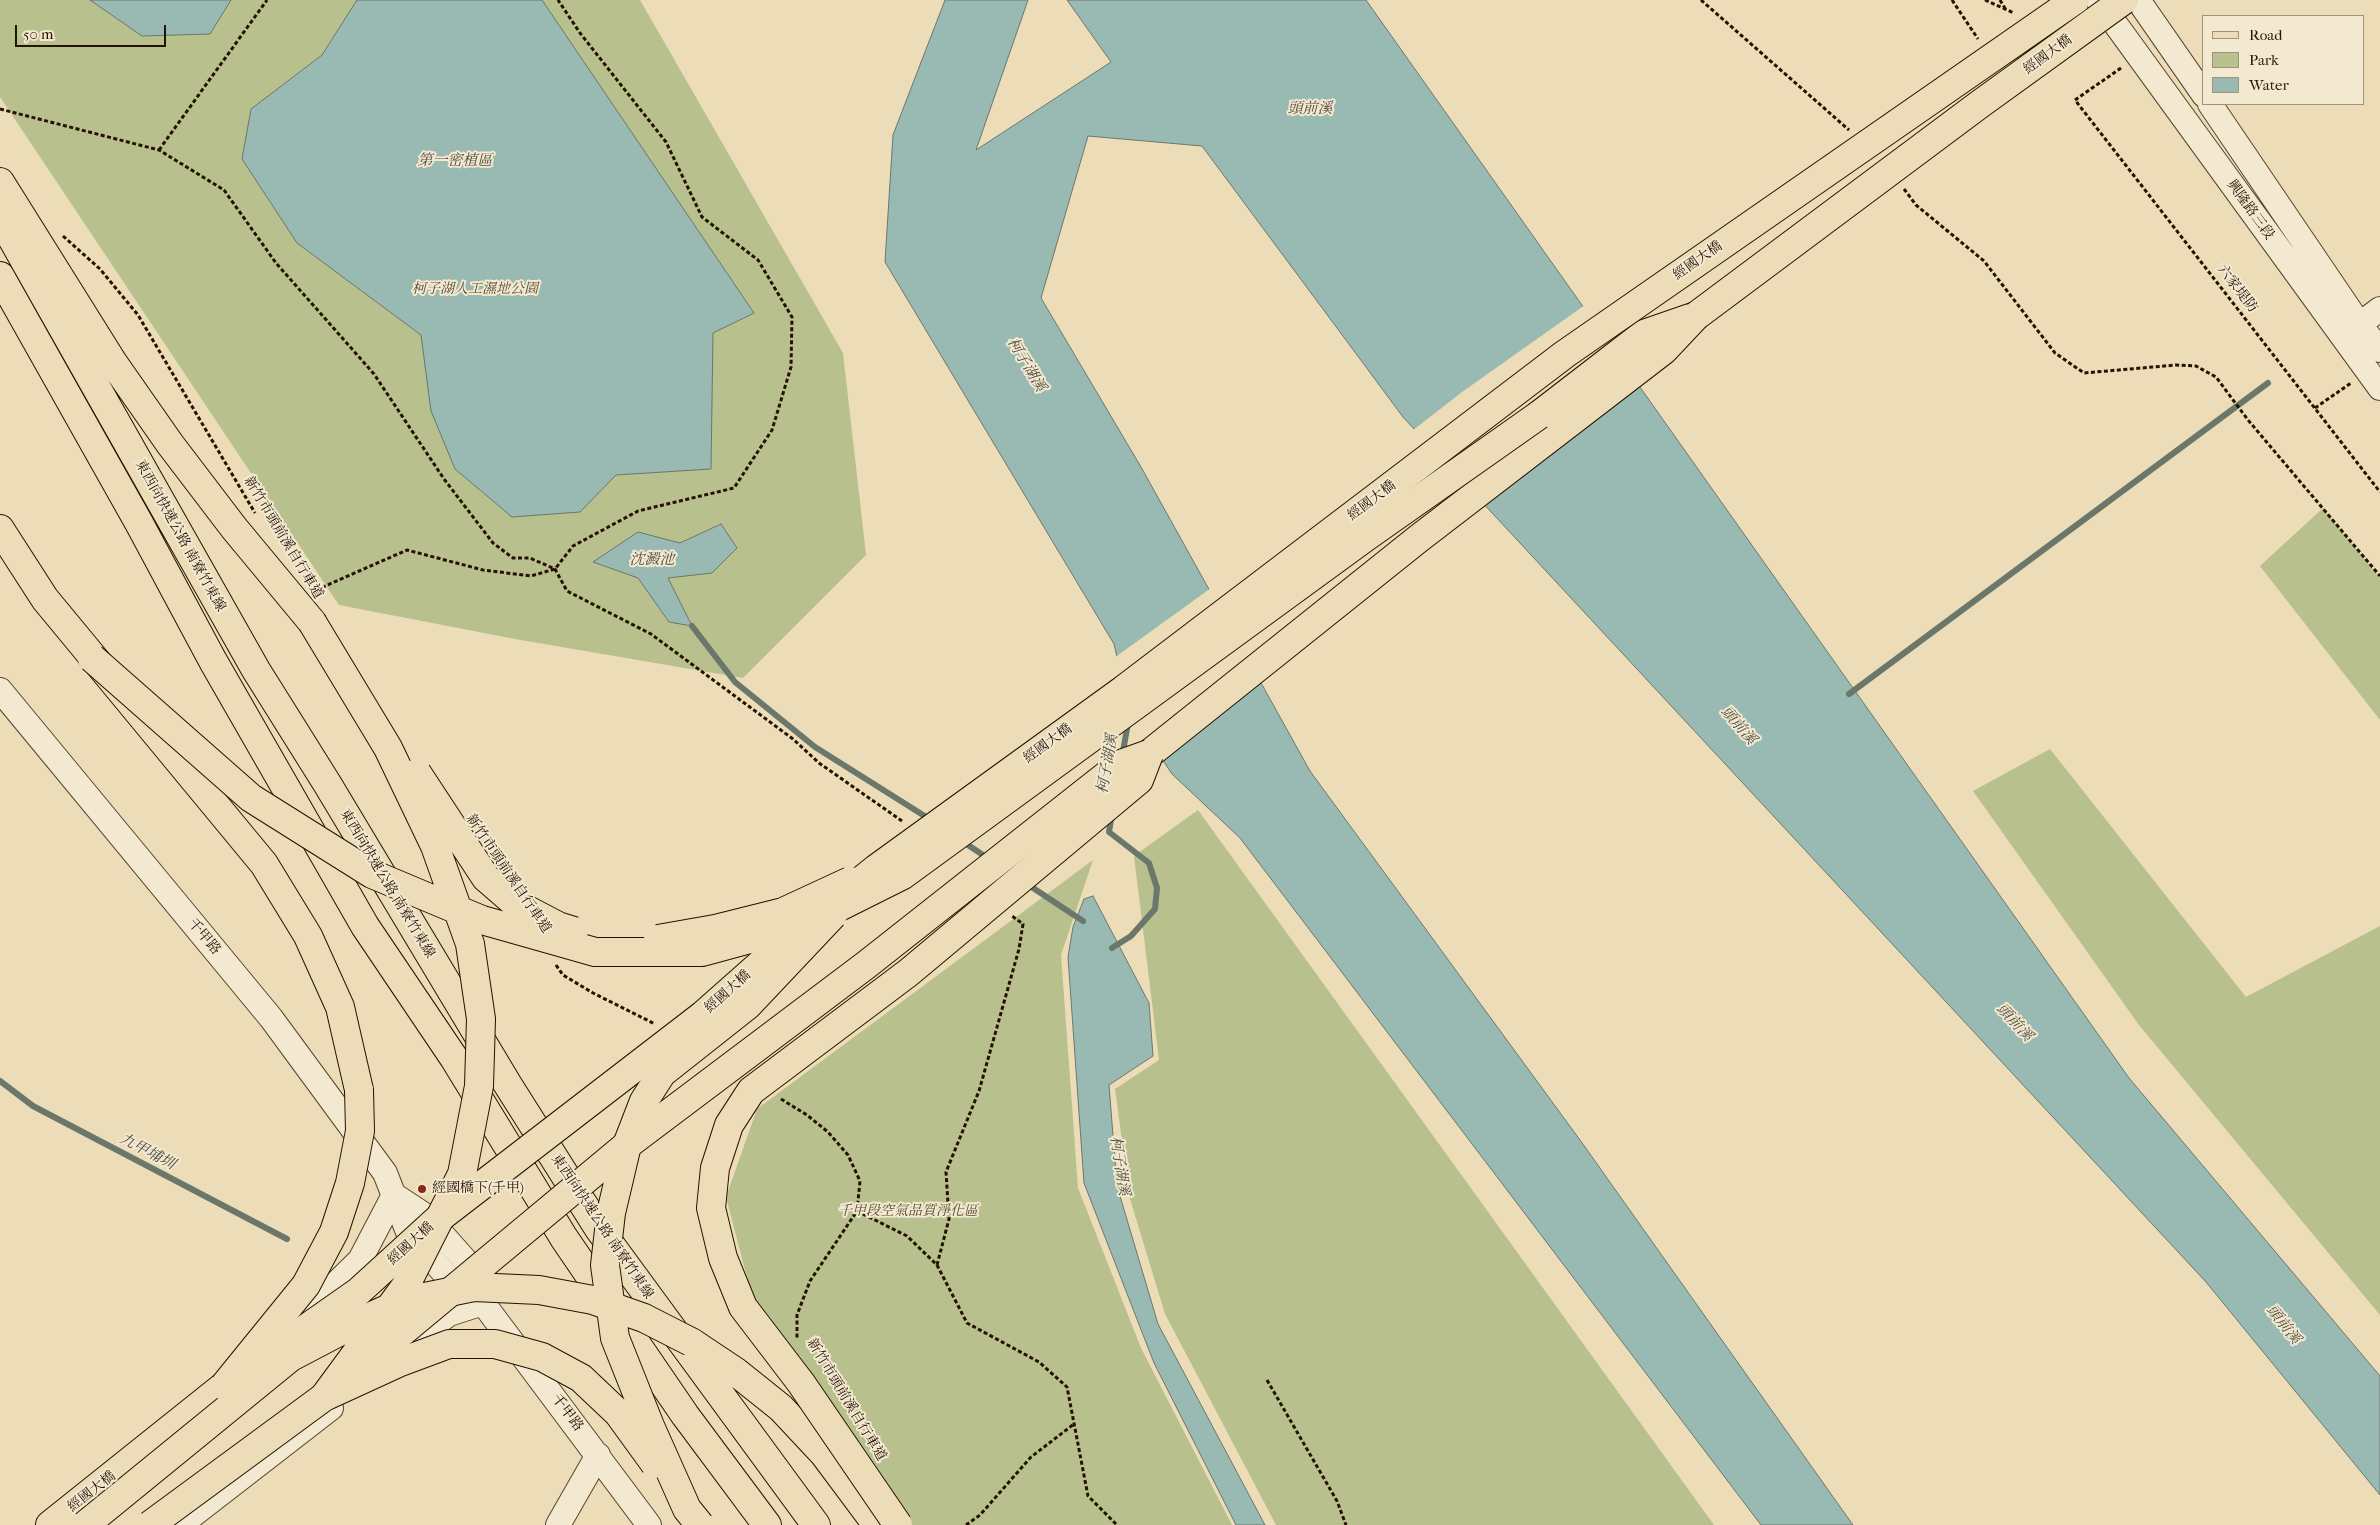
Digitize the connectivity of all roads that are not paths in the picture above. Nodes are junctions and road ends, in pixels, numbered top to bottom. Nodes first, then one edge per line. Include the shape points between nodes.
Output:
1 (2075, 0) edge
2 (2098, 0) edge
3 (2142, 3) edge
4 (2120, 32) junction
5 (2202, 92) edge
6 (2211, 105) edge
7 (0, 182) edge
8 (0, 216) edge
9 (0, 276) edge
10 (2380, 308) edge
11 (1696, 316) junction
12 (2351, 331) junction
13 (2380, 350) edge
14 (2380, 388) edge
15 (0, 529) edge
16 (312, 622) junction
17 (92, 658) junction
18 (0, 690) edge
19 (1149, 754) junction
20 (877, 868) junction
21 (627, 1145) junction
22 (394, 1195) junction
23 (438, 1219) junction
24 (329, 1292) junction
25 (484, 1303) junction
26 (391, 1357) junction
27 (224, 1386) junction
28 (324, 1397) junction
29 (598, 1455) junction
30 (96, 1490) junction
31 (694, 1517) edge
32 (34, 1525) edge
33 (50, 1525) edge
34 (67, 1525) edge
35 (85, 1525) edge
36 (150, 1525) edge
37 (180, 1525) edge
38 (558, 1525) edge
39 (649, 1525) edge
40 (767, 1525) edge
41 (816, 1525) edge
42 (876, 1525) edge
43 (898, 1525) edge

1 - 20 main road, 經國大橋, bridge via 1566,354 1123,690
2 - 4 street, 興隆路三段
3 - 4 street
3 - 5 street
3 - 11 main road, 經國大橋, bridge via 1980,104
4 - 12 street, 興隆路三段
6 - 12 street, 興隆路三段
7 - 16 main road via 112,361 165,437 234,528
8 - 41 main road, 東西向快速公路 南寮竹東線 via 246,653 508,1085 599,1230
9 - 40 main road via 213,661 365,926 454,1058 564,1238 685,1415
10 - 12 street
11 - 17 main road, bridge via 1644,334 1539,415 1366,537 903,875 805,924 702,952 596,952 482,920 372,874 251,798
11 - 19 main road, 經國大橋 via 1664,350 1418,539
12 - 13 street, 興隆路三段
12 - 14 street, 興隆路三段
15 - 17 main road via 45,599
16 - 20 main road, bridge via 380,717 486,878 516,904 558,926 600,939 658,939 715,929 783,912
16 - 23 main road, bridge via 392,757 436,846 470,944 481,1019 479,1086 462,1174
17 - 27 main road, bridge via 264,864 308,936 340,1007 359,1090 360,1131 350,1183 334,1232 306,1285
18 - 22 street, 千甲路 via 271,1018 385,1173
19 - 21 main road, 經國大橋, bridge via 1120,764 866,965
19 - 43 main road, bridge via 1139,780 908,973 751,1091 728,1125 715,1168 711,1208 723,1258 743,1307 801,1383
20 - 21 main road, bridge via 748,1005 662,1073 644,1101
20 - 23 main road, 經國大橋, bridge via 703,1015
21 - 28 main road, 經國大橋, bridge
21 - 31 main road, bridge via 605,1265 615,1338 650,1426
22 - 24 street via 360,1260
22 - 25 street, 千甲路 via 426,1216 472,1268
23 - 27 main road, 經國大橋, bridge via 358,1292
23 - 28 main road, bridge via 406,1287
24 - 26 street via 356,1300 388,1330
24 - 26 street via 332,1319 363,1353
24 - 34 street via 173,1443
25 - 26 street via 449,1314
25 - 29 street, 千甲路
26 - 37 street via 349,1394
27 - 30 main road, 經國大橋
28 - 31 main road, bridge via 449,1344 495,1344 542,1357 580,1378 618,1413
28 - 36 main road, 經國大橋, bridge
29 - 38 street
29 - 39 street, 千甲路
30 - 32 main road
30 - 33 main road, 經國大橋
35 - 42 main road, bridge via 292,1358 342,1329 405,1301 474,1287 539,1290 593,1300 644,1318 690,1342 736,1372 780,1408 824,1454

